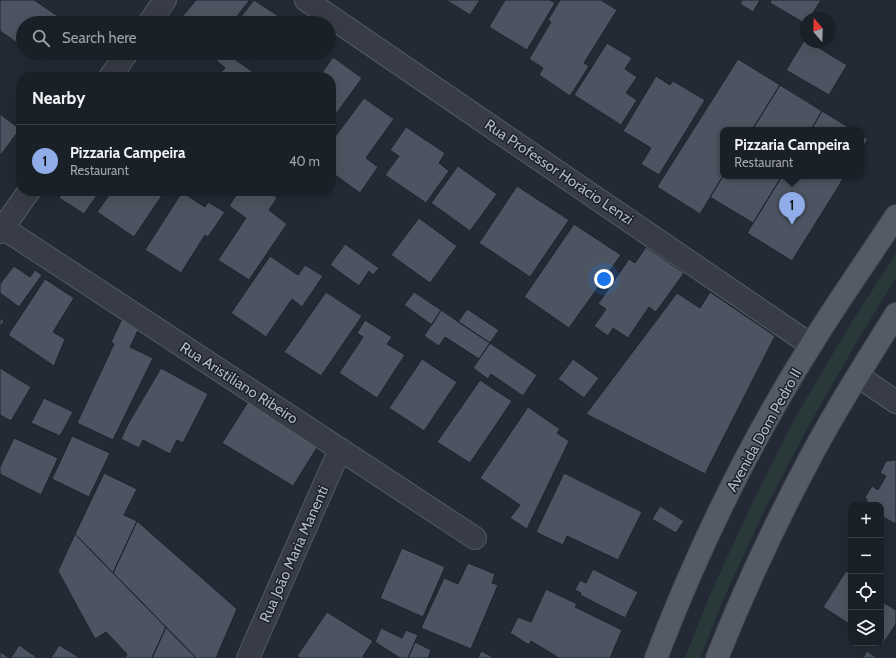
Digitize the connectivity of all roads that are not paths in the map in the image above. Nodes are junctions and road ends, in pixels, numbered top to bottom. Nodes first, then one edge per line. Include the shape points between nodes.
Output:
1 (165, 0) edge
2 (306, 0) edge
3 (154, 16) edge
4 (329, 16) edge
5 (336, 20) edge
6 (122, 60) edge
7 (114, 72) edge
8 (26, 196) edge
9 (896, 216) edge
10 (2, 230) edge
11 (896, 314) edge
12 (811, 344) junction
13 (858, 376) junction
14 (896, 402) edge
15 (340, 449) junction
16 (475, 538) dead end
17 (248, 658) edge
18 (656, 658) edge
19 (717, 658) edge

1 - 3 street
2 - 4 street, Rua Professor Horácio Lenzi
5 - 12 street, Rua Professor Horácio Lenzi
6 - 7 street
8 - 10 street
9 - 12 main road, Avenida Dom Pedro II
10 - 15 street, Rua Aristiliano Ribeiro
11 - 13 main road
12 - 18 main road, Avenida Dom Pedro II via 734,484 698,558
13 - 14 street
13 - 19 main road via 809,459 736,611
15 - 16 street, Rua Aristiliano Ribeiro
15 - 17 street, Rua João Maria Manenti

